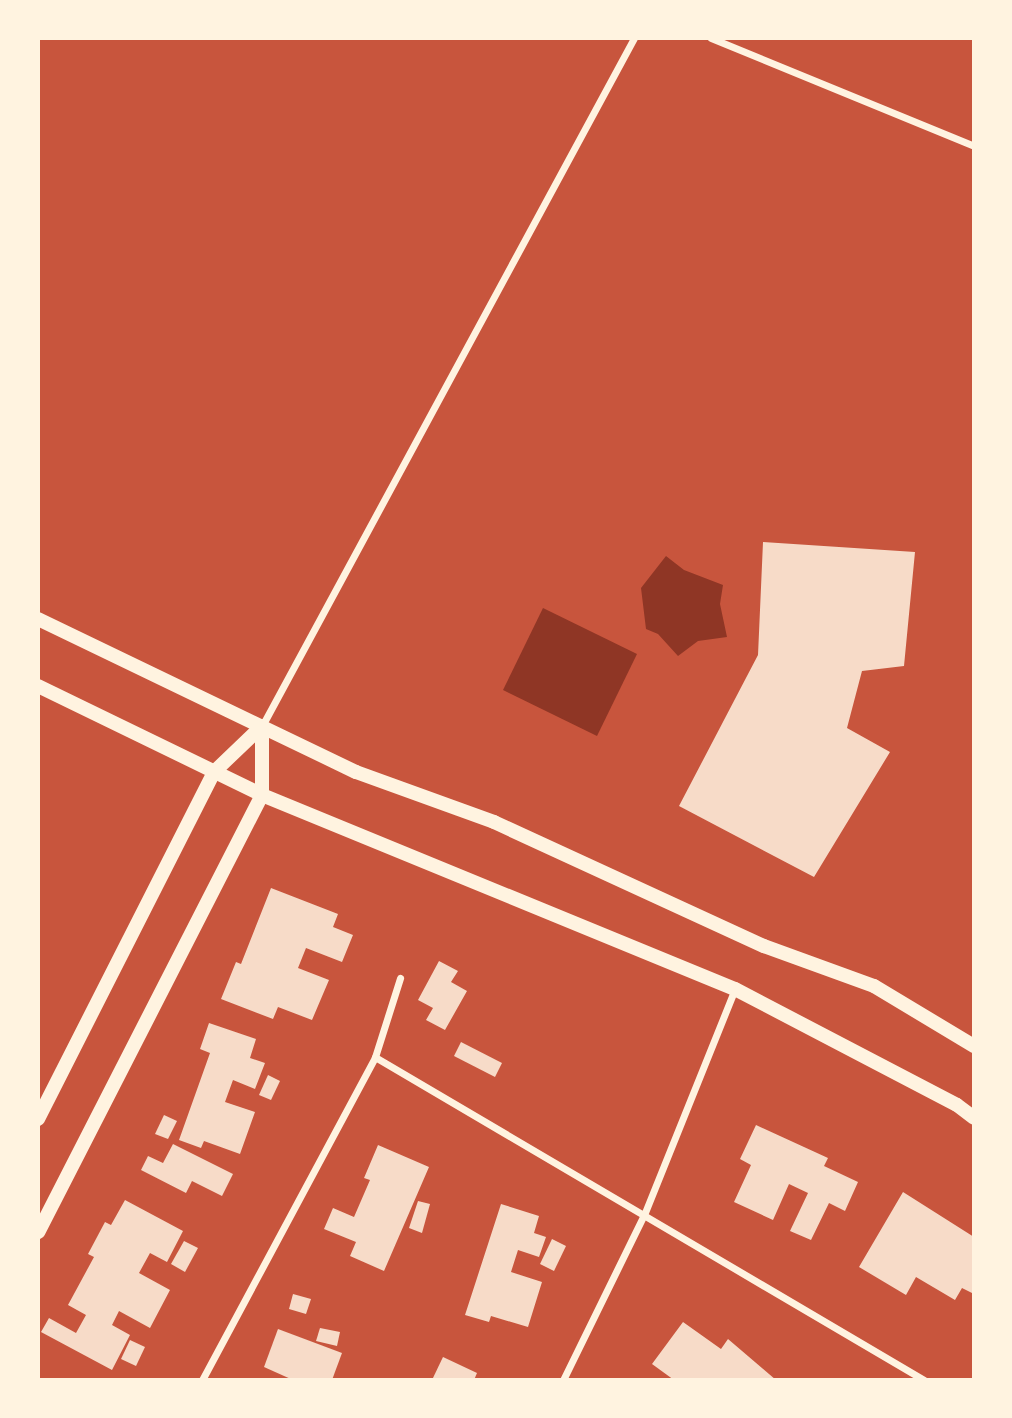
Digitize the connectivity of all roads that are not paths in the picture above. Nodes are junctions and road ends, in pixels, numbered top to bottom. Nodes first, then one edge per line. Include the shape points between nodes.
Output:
1 (634, 38) edge
2 (712, 38) edge
3 (974, 146) edge
4 (38, 619) edge
5 (38, 686) edge
6 (262, 726) junction
7 (214, 772) junction
8 (262, 795) junction
9 (400, 978) dead end
10 (735, 989) junction
11 (974, 1046) edge
12 (374, 1057) junction
13 (974, 1118) edge
14 (38, 1119) edge
15 (643, 1215) junction
16 (38, 1232) edge
17 (202, 1380) edge
18 (563, 1380) edge
19 (924, 1380) edge

1 - 6 street
2 - 3 street
4 - 6 main road
5 - 7 main road
6 - 7 main road
6 - 8 main road
6 - 11 main road via 356,772 494,822 764,946 874,986
7 - 8 main road
7 - 14 main road
8 - 10 main road
8 - 16 main road
9 - 12 street
10 - 13 main road
10 - 15 street
12 - 15 street
12 - 17 street
15 - 18 street
15 - 19 street

